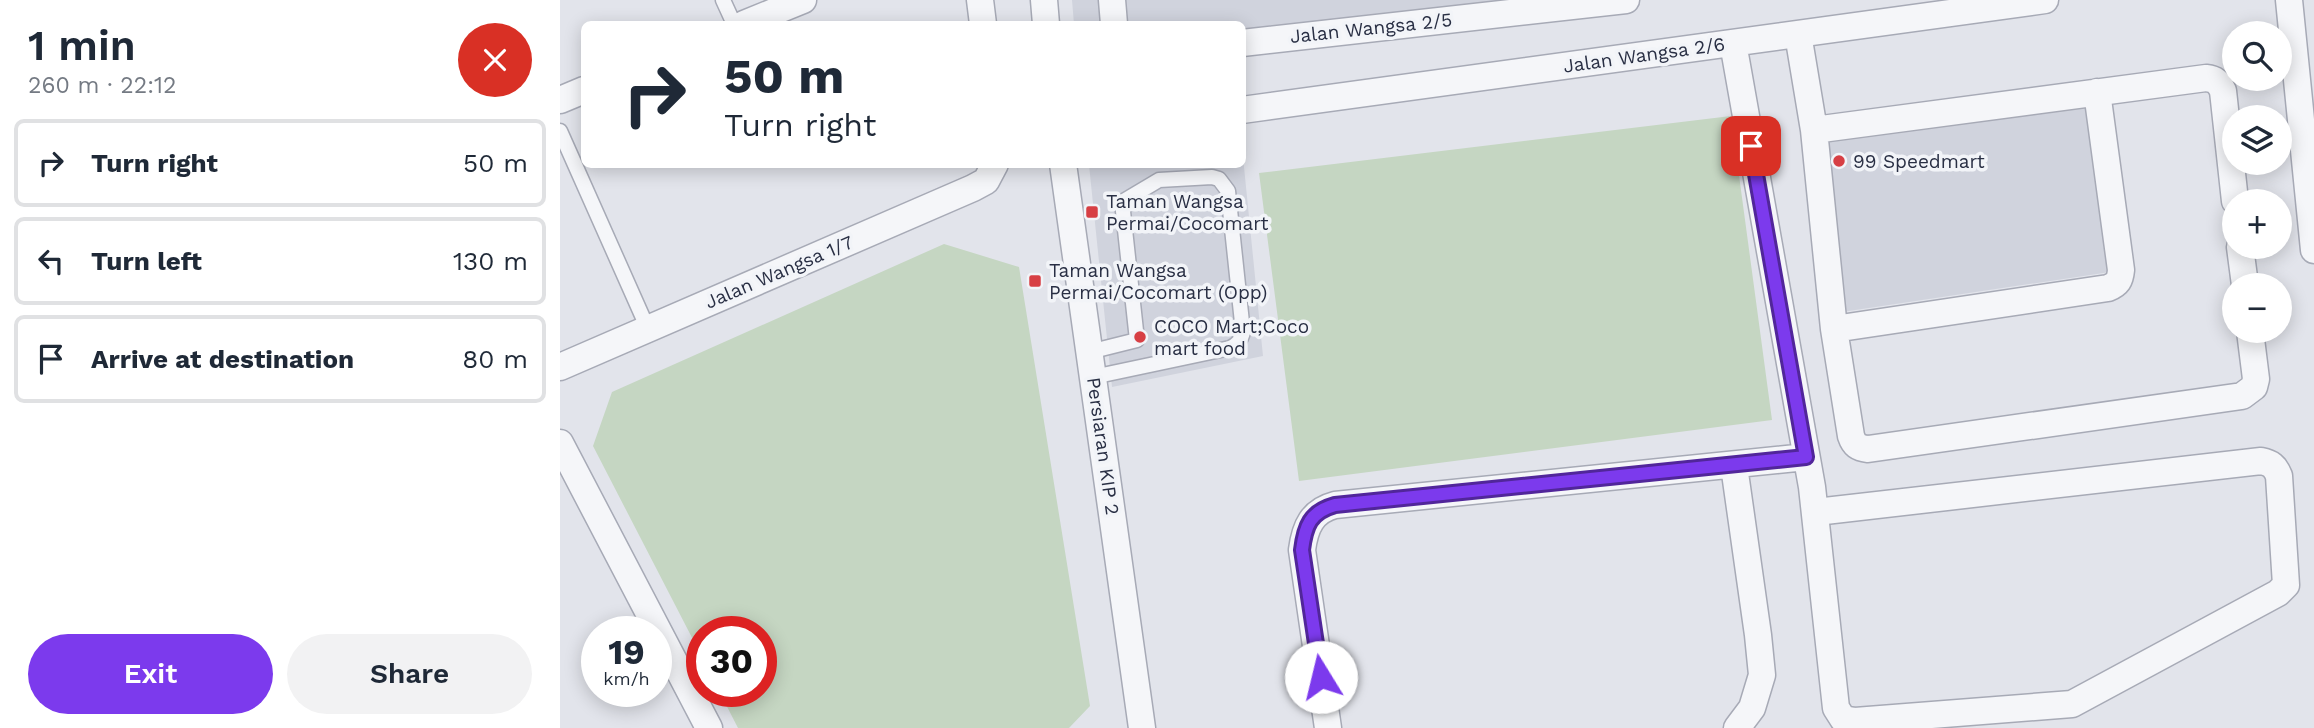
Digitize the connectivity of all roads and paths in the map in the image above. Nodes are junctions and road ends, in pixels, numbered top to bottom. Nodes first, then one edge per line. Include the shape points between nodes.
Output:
1 (723, 0) edge
2 (803, 0) edge
3 (980, 0) edge
4 (1044, 0) edge
5 (1112, 0) edge
6 (1626, 0) edge
7 (2045, 0) edge
8 (2288, 0) edge
9 (1896, 10) edge
10 (733, 21) edge
11 (751, 21) edge
12 (983, 21) edge
13 (1046, 21) edge
14 (1114, 21) edge
15 (1798, 34) junction
16 (1246, 43) edge
17 (1733, 43) junction
18 (2304, 69) edge
19 (581, 91) edge
20 (2097, 92) junction
21 (560, 100) edge
22 (1246, 109) edge
23 (1814, 130) junction
24 (560, 131) edge
25 (993, 168) edge
26 (1064, 168) edge
27 (2311, 187) edge
28 (2234, 189) edge
29 (2314, 250) edge
30 (648, 329) junction
31 (1834, 329) junction
32 (2252, 343) edge
33 (1091, 364) junction
34 (560, 367) edge
35 (560, 443) edge
36 (1806, 457) junction
37 (1734, 466) junction
38 (1816, 512) junction
39 (709, 728) edge
40 (1142, 728) edge
41 (1328, 728) edge
42 (1737, 728) edge

1 - 10 lane
2 - 11 street
3 - 12 street
4 - 13 street
5 - 14 street
6 - 16 street, Jalan Wangsa 2/5
7 - 9 street, Jalan Wangsa 2/6
8 - 18 street
9 - 15 street, Jalan Wangsa 2/6
15 - 17 street, Jalan Wangsa 2/6
15 - 23 street
17 - 22 street, Jalan Wangsa 2/6
17 - 36 street
18 - 27 street
19 - 21 street
20 - 23 street
20 - 28 street via 2213,79 2223,91
20 - 31 street via 2121,270 2116,285
23 - 31 street
24 - 30 lane
25 - 30 street, Jalan Wangsa 1/7 via 986,181 973,188
26 - 33 street, Persiaran KIP 2
27 - 29 street
30 - 34 street, Jalan Wangsa 1/7
31 - 32 street via 1853,444 1868,449 2242,396 2254,387 2256,379
33 - 33 lane via 1137,340 1122,202 1159,180 1219,179 1228,191 1241,339 1230,348
33 - 40 street, Persiaran KIP 2
35 - 39 street
36 - 37 street
36 - 38 street
37 - 41 street via 1320,509 1304,534 1302,550
37 - 42 street via 1762,675 1752,708
38 - 38 street via 2269,462 2278,476 2286,585 2071,704 1854,721 1843,719 1836,708

